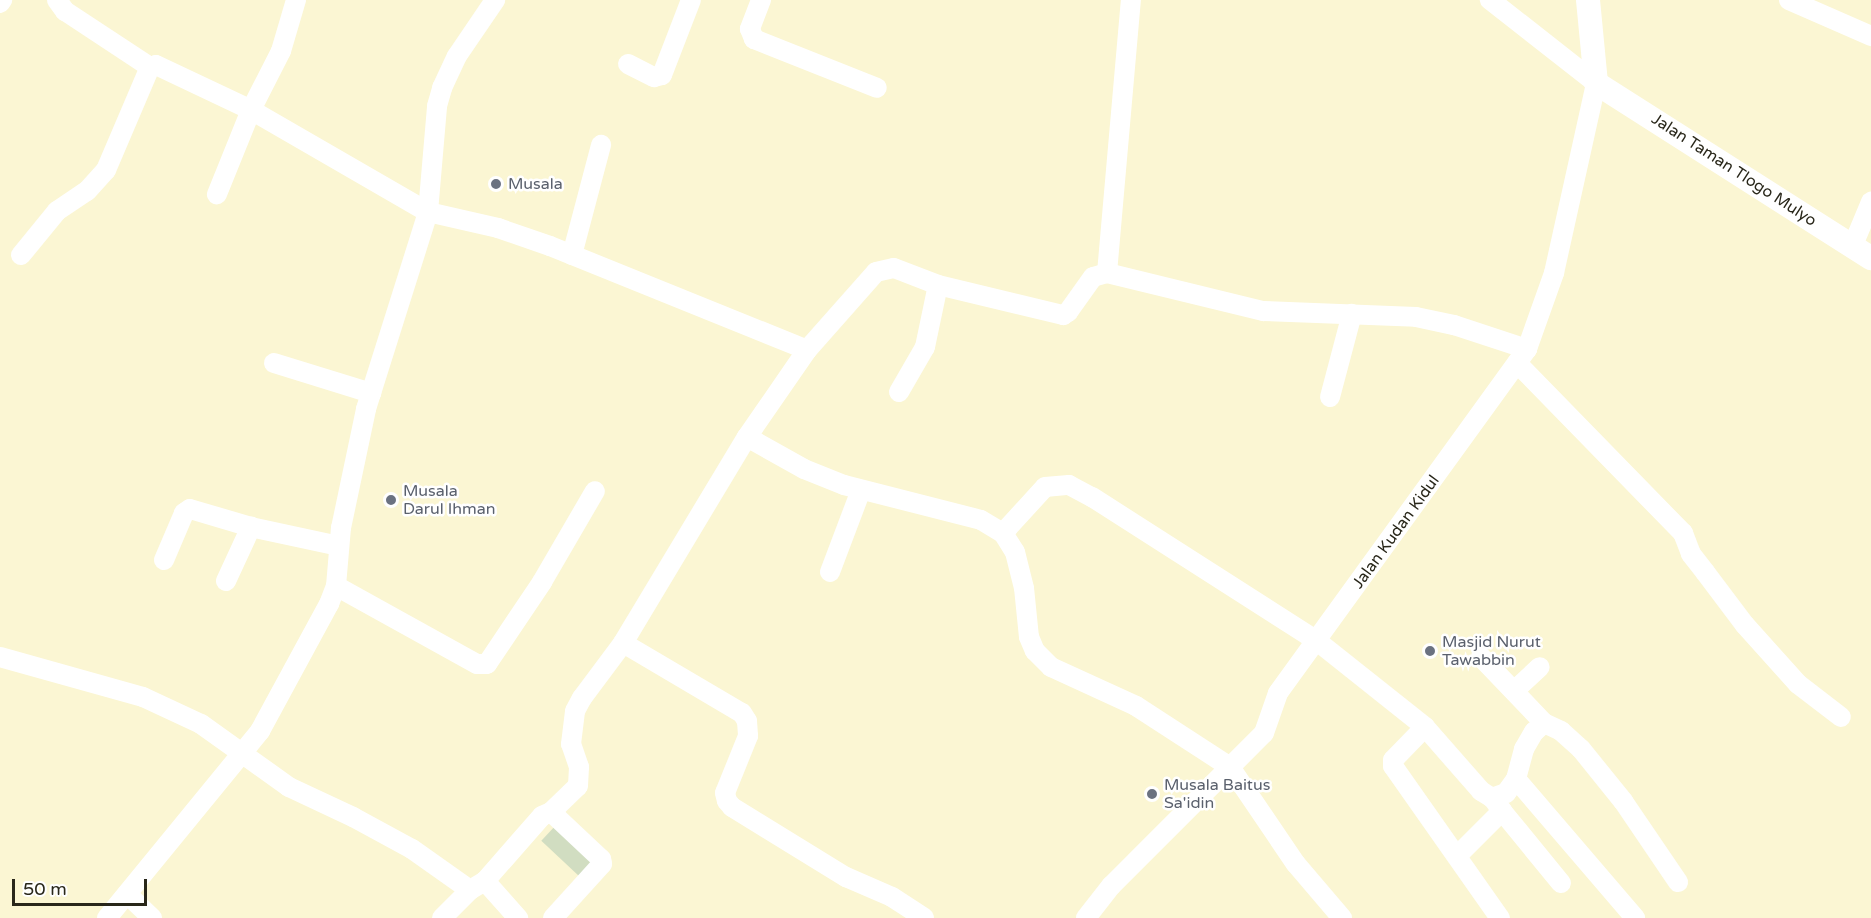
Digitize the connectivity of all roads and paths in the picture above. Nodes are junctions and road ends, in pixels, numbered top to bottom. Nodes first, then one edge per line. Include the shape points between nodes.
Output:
1 (296, 0) edge
2 (495, 0) edge
3 (691, 0) edge
4 (761, 0) edge
5 (1131, 0) edge
6 (1490, 0) edge
7 (1588, 0) edge
8 (1790, 0) edge
9 (64, 4) edge
10 (1871, 36) edge
11 (628, 64) dead end
12 (150, 67) junction
13 (1596, 83) junction
14 (877, 88) dead end
15 (251, 110) junction
16 (601, 145) dead end
17 (217, 194) dead end
18 (1871, 202) edge
19 (428, 212) junction
20 (1862, 251) edge
21 (21, 255) dead end
22 (572, 255) junction
23 (1107, 273) junction
24 (938, 285) junction
25 (1352, 314) junction
26 (807, 350) junction
27 (1522, 356) junction
28 (274, 363) dead end
29 (899, 392) dead end
30 (371, 393) junction
31 (1330, 397) dead end
32 (747, 437) junction
33 (861, 490) junction
34 (596, 491) dead end
35 (251, 527) junction
36 (1003, 533) junction
37 (339, 546) junction
38 (164, 560) dead end
39 (830, 572) dead end
40 (226, 581) dead end
41 (336, 586) junction
42 (1317, 641) junction
43 (623, 643) junction
44 (0, 657) edge
45 (1481, 657) dead end
46 (1540, 667) dead end
47 (1514, 691) junction
48 (1841, 717) dead end
49 (1544, 723) junction
50 (1425, 727) junction
51 (241, 754) junction
52 (1230, 767) junction
53 (1516, 779) junction
54 (1497, 804) junction
55 (550, 812) junction
56 (1456, 856) junction
57 (1678, 882) dead end
58 (1562, 883) dead end
59 (477, 885) junction
60 (127, 894) junction
61 (107, 918) edge
62 (152, 918) edge
63 (442, 918) edge
64 (518, 918) edge
65 (554, 918) edge
66 (924, 918) edge
67 (1086, 918) edge
68 (1342, 918) edge
69 (1500, 918) edge
70 (1635, 918) edge

1 - 15 street via 281,51
2 - 19 street via 457,56 442,88
3 - 11 street via 662,75 654,77
4 - 14 street via 750,29 754,39
5 - 23 street
6 - 13 street
7 - 13 street
8 - 10 street
9 - 12 street
12 - 15 street via 156,64
12 - 21 street via 106,170 87,191 57,211
13 - 20 street, Jalan Taman Tlogo Mulyo
13 - 27 street, Jalan Kudan Kidul via 1554,273
15 - 17 street
15 - 19 street
16 - 22 street
18 - 20 street
19 - 22 street via 498,228
19 - 30 street
22 - 26 street
23 - 24 street via 1094,278 1063,315
23 - 25 street via 1263,311
24 - 26 street via 894,268 876,272
24 - 29 street via 925,347
25 - 27 street via 1416,317 1455,325
25 - 31 street
26 - 32 street
27 - 42 street, Jalan Kudan Kidul
27 - 48 street via 1683,533 1691,555 1745,625 1798,684
28 - 30 street
30 - 37 street
32 - 33 street via 804,469
32 - 43 street
33 - 36 street via 981,520
33 - 39 street
34 - 41 street via 487,664 477,664
35 - 37 street
35 - 38 street via 190,510 184,513
35 - 40 street
36 - 42 street via 1045,487 1070,484
36 - 52 street via 1015,552 1024,588 1029,637 1035,651 1051,667 1136,706
37 - 41 street
41 - 51 street via 260,731
42 - 50 street
42 - 52 street, Jalan Kudan Kidul via 1278,693 1264,733
43 - 55 street via 575,711 571,744 579,767 578,786
43 - 66 street via 742,713 748,736 725,793 732,807 846,877 892,897
44 - 51 street via 144,697 201,724
45 - 47 street
46 - 47 street
47 - 49 street
49 - 53 street via 1524,749
49 - 57 street via 1561,731 1581,749 1643,828
50 - 54 street
50 - 56 street via 1393,760 1393,766
51 - 59 street via 290,787
51 - 60 street
52 - 67 street, Jalan Kudan Kidul via 1111,886
52 - 68 street via 1296,864
53 - 54 street
53 - 70 street
54 - 56 street
54 - 58 street
55 - 59 street
55 - 65 street via 602,864
56 - 69 street
59 - 63 street
59 - 64 street
60 - 61 street
60 - 62 street

